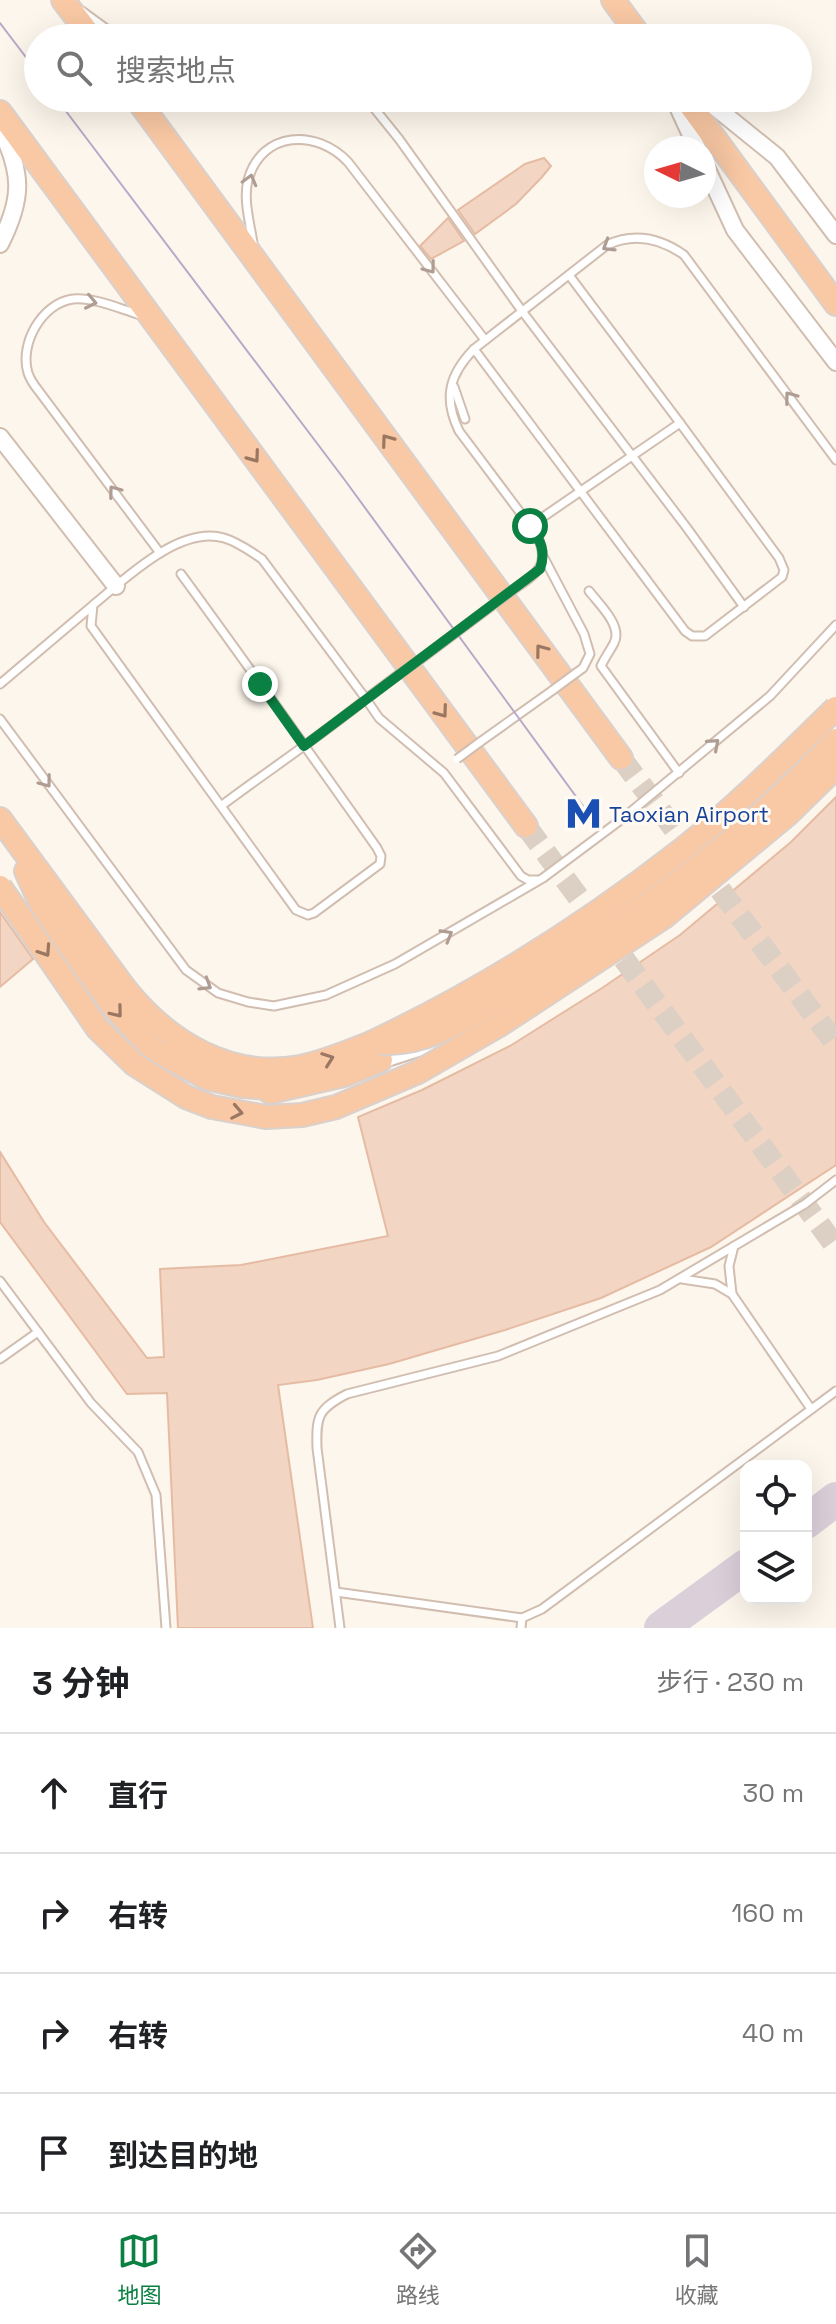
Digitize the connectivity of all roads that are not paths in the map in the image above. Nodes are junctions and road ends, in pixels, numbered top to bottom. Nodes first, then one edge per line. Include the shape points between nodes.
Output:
1 (65, 0) edge
2 (613, 0) edge
3 (82, 24) edge
4 (99, 24) edge
5 (631, 24) edge
6 (0, 112) edge
7 (146, 112) edge
8 (377, 112) edge
9 (680, 112) edge
10 (695, 112) edge
11 (721, 112) edge
12 (0, 127) edge
13 (691, 136) edge
14 (716, 189) edge
15 (836, 235) edge
16 (0, 244) edge
17 (255, 257) junction
18 (569, 275) junction
19 (836, 304) edge
20 (522, 311) junction
21 (152, 318) junction
22 (485, 340) junction
23 (474, 349) junction
24 (836, 362) edge
25 (452, 381) junction
26 (465, 419) dead end
27 (680, 423) junction
28 (0, 437) edge
29 (633, 457) junction
30 (836, 460) edge
31 (582, 491) junction
32 (530, 526) junction
33 (160, 553) junction
34 (544, 558) junction
35 (181, 574) dead end
36 (116, 586) junction
37 (589, 591) dead end
38 (93, 605) junction
39 (744, 607) junction
40 (836, 625) edge
41 (0, 684) edge
42 (366, 699) junction
43 (836, 708) edge
44 (0, 719) edge
45 (836, 720) edge
46 (836, 740) edge
47 (304, 746) junction
48 (621, 758) tunnel mouth
49 (836, 767) edge
50 (441, 770) junction
51 (679, 773) junction
52 (836, 774) edge
53 (221, 806) junction
54 (3, 823) edge
55 (526, 826) tunnel mouth
56 (543, 878) junction
57 (0, 887) edge
58 (376, 1051) junction
59 (134, 1064) junction
60 (283, 1089) junction
61 (836, 1180) edge
62 (734, 1246) junction
63 (680, 1279) junction
64 (0, 1281) edge
65 (732, 1294) junction
66 (38, 1332) junction
67 (0, 1359) edge
68 (836, 1391) edge
69 (811, 1409) junction
70 (336, 1592) junction
71 (522, 1618) junction
72 (166, 1628) edge
73 (340, 1628) edge
74 (521, 1628) edge

1 - 3 highway
1 - 4 lane
2 - 5 highway
6 - 21 highway
7 - 17 highway
8 - 20 lane
9 - 13 street
10 - 19 highway
11 - 15 street via 777,157
12 - 16 street via 17,169 13,218
14 - 24 street via 735,230
17 -> 22 lane via 247,200 253,169 278,143 321,142 348,162
48 -> 17 highway
18 - 20 lane
18 - 27 lane
30 -> 18 lane via 684,255 668,244 620,239
20 - 22 lane
20 - 29 lane
33 -> 21 lane via 38,390 27,366 36,327 61,302 77,299
21 -> 55 highway
22 - 23 lane
23 - 25 lane via 458,365
23 - 31 lane
25 - 26 lane
25 - 32 lane via 449,398 459,431
27 - 29 lane
27 - 39 lane via 782,564 782,577
28 - 36 street
29 - 31 lane
29 - 39 lane
31 - 32 lane
31 - 39 lane via 685,631 705,636
32 - 34 lane
33 - 36 lane
33 - 42 lane via 208,536 254,553
34 - 42 lane, bridge via 540,569
34 - 50 lane, bridge via 590,654 583,668
35 - 47 lane
36 - 38 lane
37 - 51 lane via 616,627 616,640 601,666
38 - 41 lane
38 - 53 lane via 91,626
51 -> 40 lane via 770,696
42 - 47 lane
42 - 50 lane via 379,718
43 - 58 highway, bridge via 770,773 632,887
44 -> 56 lane via 186,970 206,987 233,998 274,1006 326,995 395,964
45 - 58 street via 802,761 665,879
46 - 58 highway, bridge via 759,818 617,927 434,1035
47 - 53 lane
47 - 53 lane via 377,848 381,856 375,870 314,913 302,914
59 -> 49 highway, bridge via 186,1097 266,1117 336,1107 381,1089 501,1024 664,917
50 - 56 lane via 521,876
51 - 56 lane
52 - 58 street via 692,899 566,975 419,1050
54 -> 58 highway via 147,1016 181,1042 212,1058 274,1068
54 -> 60 highway via 46,915 133,1031 171,1061 207,1078
57 -> 59 highway, bridge via 98,1029
58 - 60 highway via 344,1075
59 - 60 highway, bridge via 189,1086 264,1094
61 - 62 lane
62 - 63 lane
62 - 65 lane via 729,1266
63 - 65 lane via 715,1284
63 - 70 lane via 498,1356 347,1394 326,1405 317,1422 317,1448
64 - 66 lane
65 - 69 lane
66 - 67 lane
66 - 72 lane via 91,1403 138,1452 156,1495
68 - 69 lane
69 - 71 lane via 542,1609
70 - 71 lane
70 - 73 lane
71 - 74 lane

